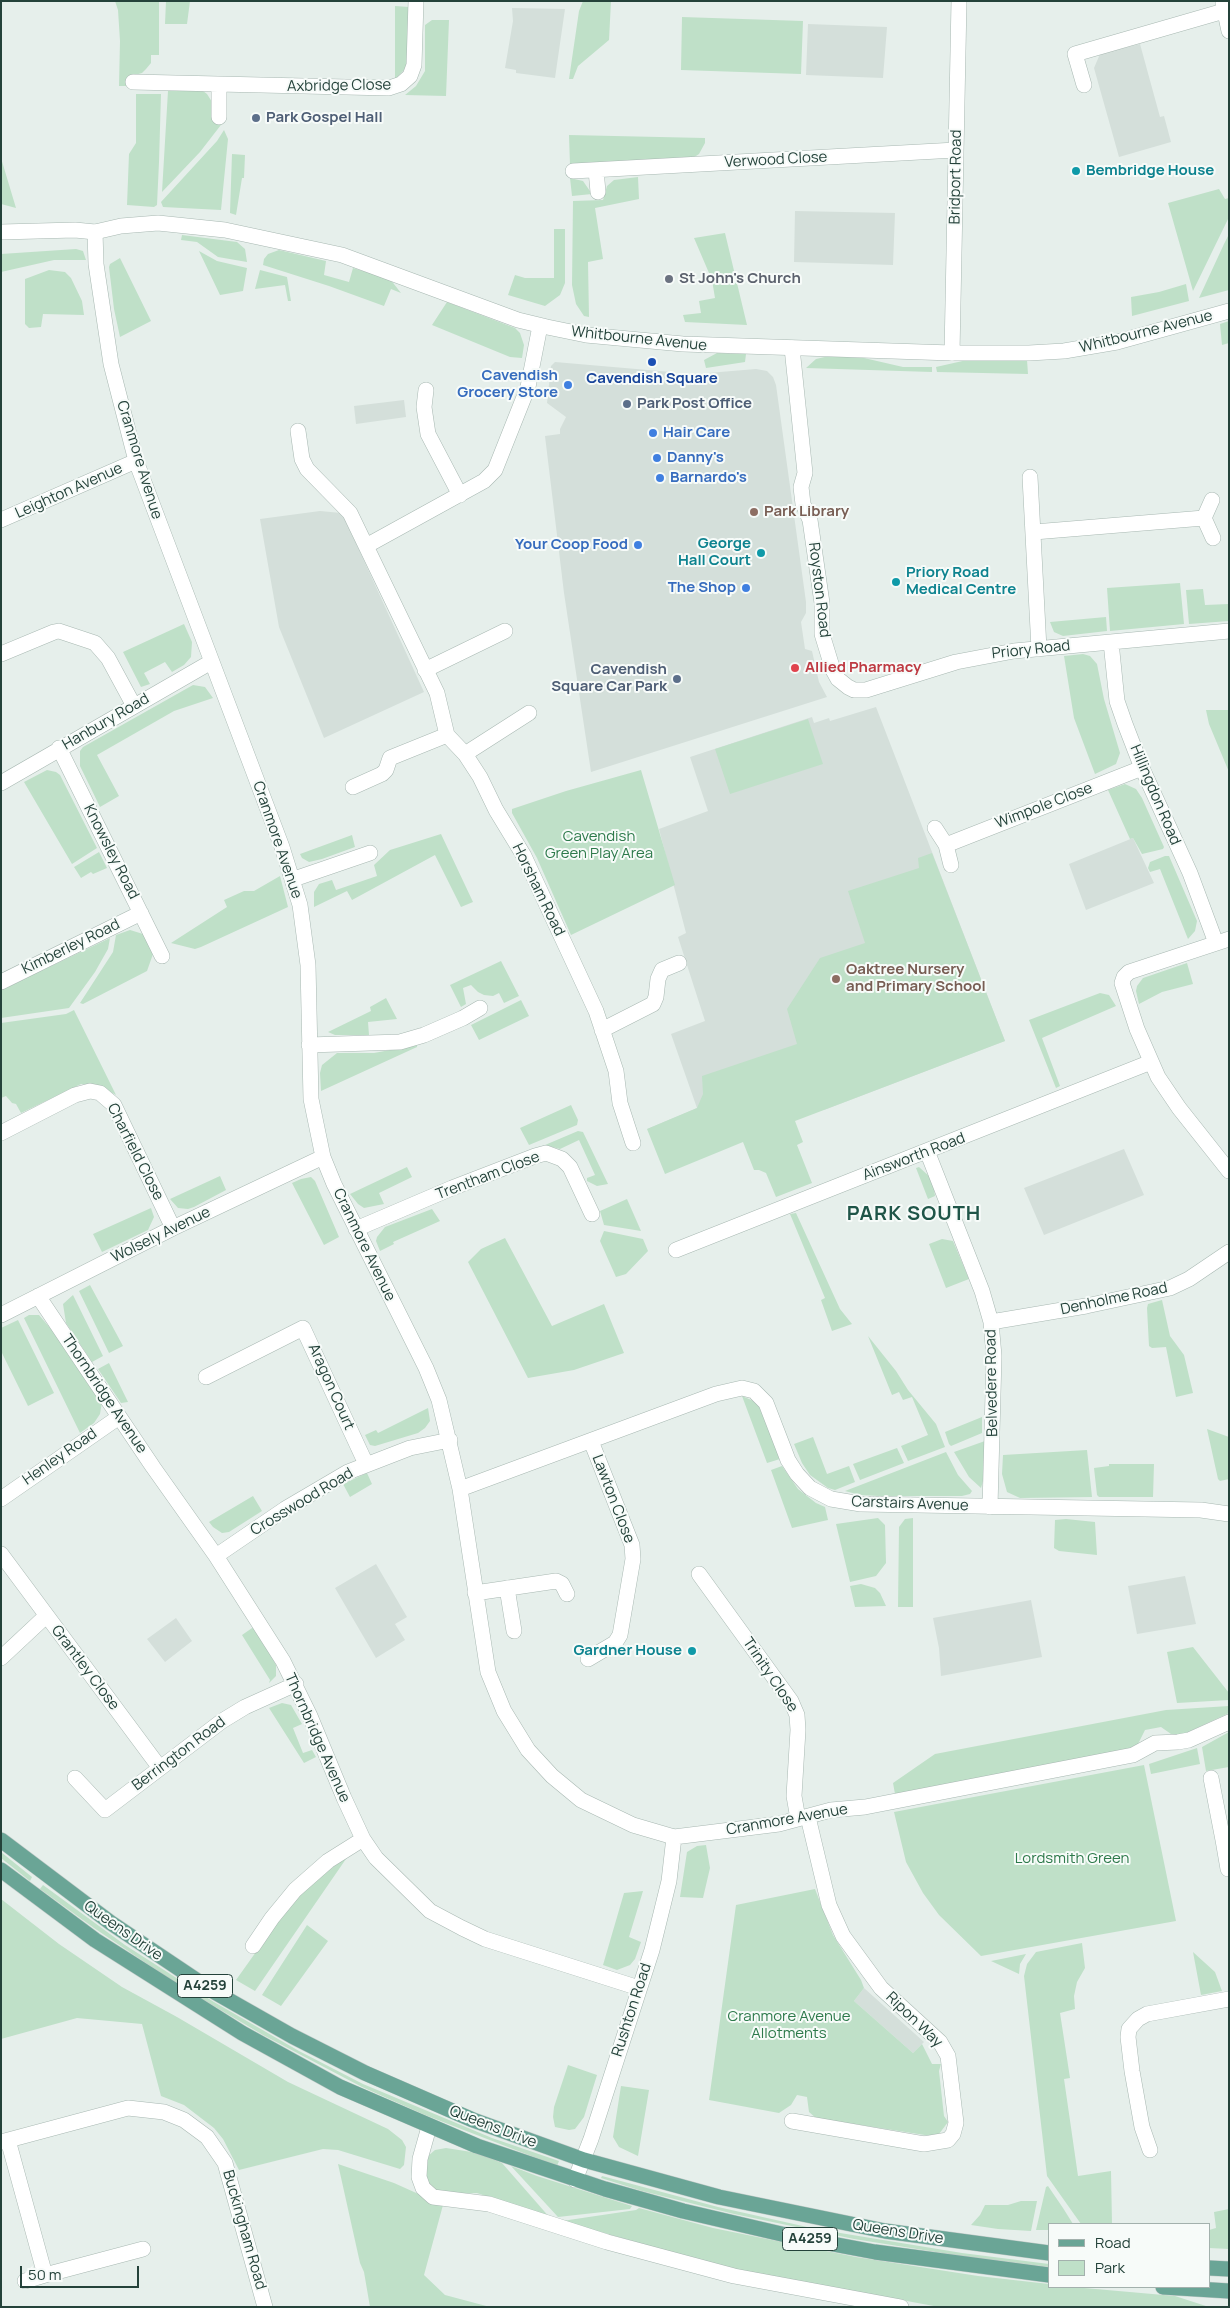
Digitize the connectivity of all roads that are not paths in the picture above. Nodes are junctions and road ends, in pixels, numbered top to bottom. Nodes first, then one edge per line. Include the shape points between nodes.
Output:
1 (416, 1) edge
2 (960, 1) edge
3 (1223, 6) edge
4 (1229, 31) edge
5 (133, 82) dead end
6 (219, 85) junction
7 (1084, 85) dead end
8 (218, 117) dead end
9 (956, 150) junction
10 (596, 170) junction
11 (573, 171) dead end
12 (598, 192) dead end
13 (1, 232) edge
14 (95, 232) junction
15 (1229, 311) edge
16 (540, 326) junction
17 (792, 348) junction
18 (952, 353) junction
19 (426, 390) dead end
20 (298, 431) dead end
21 (136, 461) junction
22 (1030, 477) dead end
23 (460, 495) junction
24 (1212, 500) dead end
25 (1204, 518) junction
26 (1, 520) edge
27 (1034, 532) junction
28 (1213, 538) dead end
29 (366, 546) junction
30 (505, 630) dead end
31 (1229, 631) edge
32 (1111, 642) junction
33 (1039, 649) junction
34 (1, 654) edge
35 (211, 662) junction
36 (425, 670) junction
37 (840, 682) joint
38 (134, 706) junction
39 (529, 712) dead end
40 (447, 735) junction
41 (59, 748) junction
42 (465, 754) junction
43 (1142, 768) junction
44 (2, 780) edge
45 (353, 787) dead end
46 (935, 828) dead end
47 (946, 844) junction
48 (370, 853) dead end
49 (951, 865) dead end
50 (294, 879) junction
51 (141, 913) junction
52 (1222, 941) edge
53 (162, 956) dead end
54 (679, 963) dead end
55 (1, 982) edge
56 (480, 1008) dead end
57 (602, 1030) junction
58 (309, 1045) junction
59 (1151, 1062) junction
60 (2, 1131) edge
61 (633, 1143) dead end
62 (927, 1151) junction
63 (1223, 1153) edge
64 (323, 1157) junction
65 (1229, 1171) edge
66 (592, 1214) dead end
67 (173, 1228) junction
68 (356, 1229) junction
69 (676, 1250) dead end
70 (1229, 1252) edge
71 (38, 1296) junction
72 (1, 1315) edge
73 (991, 1322) junction
74 (206, 1376) dead end
75 (119, 1417) junction
76 (450, 1440) junction
77 (591, 1441) junction
78 (366, 1464) junction
79 (460, 1489) junction
80 (1, 1499) edge
81 (990, 1507) junction
82 (1229, 1514) edge
83 (1, 1554) edge
84 (216, 1556) junction
85 (699, 1574) dead end
86 (507, 1588) junction
87 (475, 1593) junction
88 (567, 1594) dead end
89 (46, 1616) junction
90 (514, 1631) dead end
91 (1, 1658) edge
92 (588, 1660) dead end
93 (296, 1684) junction
94 (1229, 1722) edge
95 (160, 1768) junction
96 (75, 1778) dead end
97 (1211, 1778) dead end
98 (803, 1818) junction
99 (674, 1837) junction
100 (363, 1839) junction
101 (1226, 1839) edge
102 (1, 1840) edge
103 (1228, 1869) edge
104 (1, 1870) edge
105 (253, 1946) dead end
106 (639, 1988) junction
107 (1229, 1999) edge
108 (792, 2121) dead end
109 (429, 2127) junction
110 (4, 2141) edge
111 (1150, 2150) dead end
112 (584, 2160) junction
113 (576, 2180) junction
114 (143, 2249) dead end
115 (1048, 2253) edge
116 (1210, 2268) edge
117 (1229, 2269) edge
118 (45, 2275) junction
119 (1048, 2275) edge
120 (25, 2281) dead end
121 (1180, 2288) edge
122 (1229, 2291) edge
123 (265, 2307) edge
124 (901, 2307) edge

1 - 6 street, Axbridge Close via 414,65 410,76 401,84 389,88
2 - 9 street, Bridport Road
3 - 4 street
3 - 7 street via 1075,54
5 - 6 street, Axbridge Close
6 - 8 street
9 - 10 street, Verwood Close
9 - 18 street, Bridport Road
10 - 11 street, Verwood Close
10 - 12 street
13 - 14 street, Whitbourne Avenue
14 - 16 street, Whitbourne Avenue via 158,223 192,225 342,255
14 - 21 street, Cranmore Avenue via 96,264 111,364
15 - 18 street, Whitbourne Avenue via 1089,348 1021,354
16 - 17 street, Whitbourne Avenue via 586,336 636,341
16 - 23 street via 528,387 499,462 484,481
17 - 18 street, Whitbourne Avenue
17 - 37 street, Royston Road via 805,473 801,487 803,504 810,520 823,608 822,634
19 - 23 street via 424,416 428,434
20 - 29 street via 302,459 307,469 348,510
21 - 26 street, Leighton Avenue
21 - 35 street, Cranmore Avenue
22 - 27 street
23 - 29 street
24 - 25 street
25 - 27 street
25 - 28 street
27 - 33 street
29 - 36 street
30 - 36 street
31 - 32 street, Priory Road
32 - 33 street, Priory Road
32 - 43 street, Hillingdon Road via 1117,701
33 - 37 street, Priory Road via 982,656 866,690 854,690
34 - 38 street via 60,631 95,643 108,658
35 - 38 street, Hanbury Road
35 - 50 street, Cranmore Avenue
36 - 40 street via 437,693
38 - 41 street, Hanbury Road
39 - 42 street
40 - 42 street, Horsham Road
40 - 45 street via 390,758 386,770 379,776
41 - 44 street, Hanbury Road
41 - 51 street, Knowsley Road
42 - 57 street, Horsham Road via 524,856
43 - 47 street, Wimpole Close
43 - 52 street, Hillingdon Road
46 - 47 street
47 - 49 street
48 - 50 street
50 - 58 street, Cranmore Avenue via 307,946
51 - 53 street, Knowsley Road
51 - 55 street, Kimberley Road
52 - 59 street via 1129,972 1124,977 1122,983
54 - 57 street via 662,970 653,1004
56 - 58 street via 444,1027 400,1042
57 - 61 street, Horsham Road via 616,1071 624,1118
58 - 64 street, Cranmore Avenue via 311,1105
59 - 62 street, Ainsworth Road
59 - 63 street via 1166,1090
60 - 67 street, Charfield Close via 75,1095 100,1093 114,1105
62 - 69 street, Ainsworth Road
62 - 73 street, Belvedere Road
63 - 65 street
64 - 67 street, Wolsely Avenue
64 - 68 street, Cranmore Avenue
66 - 68 street, Trentham Close via 570,1167 562,1159 546,1153
67 - 71 street, Wolsely Avenue
68 - 76 street, Cranmore Avenue via 426,1368
70 - 73 street, Denholme Road via 1170,1288
71 - 72 street, Wolsely Avenue
71 - 75 street, Thornbridge Avenue
73 - 81 street, Belvedere Road via 994,1364
74 - 78 street, Aragon Court via 303,1328
75 - 80 street, Henley Road
75 - 84 street, Thornbridge Avenue
76 - 78 street, Crosswood Road via 410,1448
76 - 79 street, Cranmore Avenue
77 - 79 street, Carstairs Avenue
77 - 81 street, Carstairs Avenue via 708,1397 742,1388 754,1391 766,1403 793,1468 818,1494 861,1504
77 - 92 street, Lawton Close via 632,1545 633,1559 620,1635
78 - 84 street, Crosswood Road via 334,1479
79 - 87 street, Cranmore Avenue
81 - 82 street, Carstairs Avenue via 1201,1510
83 - 89 street
84 - 93 street, Thornbridge Avenue
85 - 98 street, Trinity Close via 791,1701 797,1715 794,1796
86 - 87 street
86 - 88 street via 556,1581 562,1584
86 - 90 street
87 - 99 street, Cranmore Avenue via 488,1672 504,1711 528,1750 552,1776 582,1800 633,1825
89 - 91 street, Grantley Close
89 - 95 street, Grantley Close
93 - 95 street, Berrington Road via 222,1721
93 - 100 street, Thornbridge Avenue
94 - 98 street, Cranmore Avenue via 1189,1740 1155,1742 1132,1755 865,1807 831,1810
95 - 96 street, Berrington Road via 105,1810
97 - 101 street
98 - 99 street, Cranmore Avenue
98 - 108 street, Ripon Way via 829,1905 843,1936 880,1988 940,2042 948,2056 956,2123 948,2140 924,2144
99 - 106 street, Rushton Road via 664,1903
100 - 105 street via 328,1861 295,1890
100 - 106 street, Thornbridge Avenue via 376,1858 430,1911 485,1939
101 - 103 street
102 - 112 main road, Queens Drive / A4259 via 139,1943 211,1990 292,2036 427,2101
104 - 109 main road, Queens Drive / A4259 via 95,1940 234,2029 340,2087
106 - 112 street, Rushton Road
107 - 111 street via 1147,2014 1129,2029 1128,2048 1133,2079
109 - 113 main road, Queens Drive / A4259
109 - 124 street, Queens Drive via 420,2159 419,2177 423,2188 433,2197 489,2204 607,2242 734,2276
110 - 118 street
110 - 123 street, Buckingham Road via 128,2108 164,2112 191,2124 212,2142 227,2170
112 - 113 street, Rushton Road
112 - 115 main road, Queens Drive / A4259 via 779,2211 886,2231
113 - 119 main road, Queens Drive / A4259 via 684,2211 790,2236 913,2258
114 - 118 street
116 - 117 main road
118 - 120 street
121 - 122 main road

